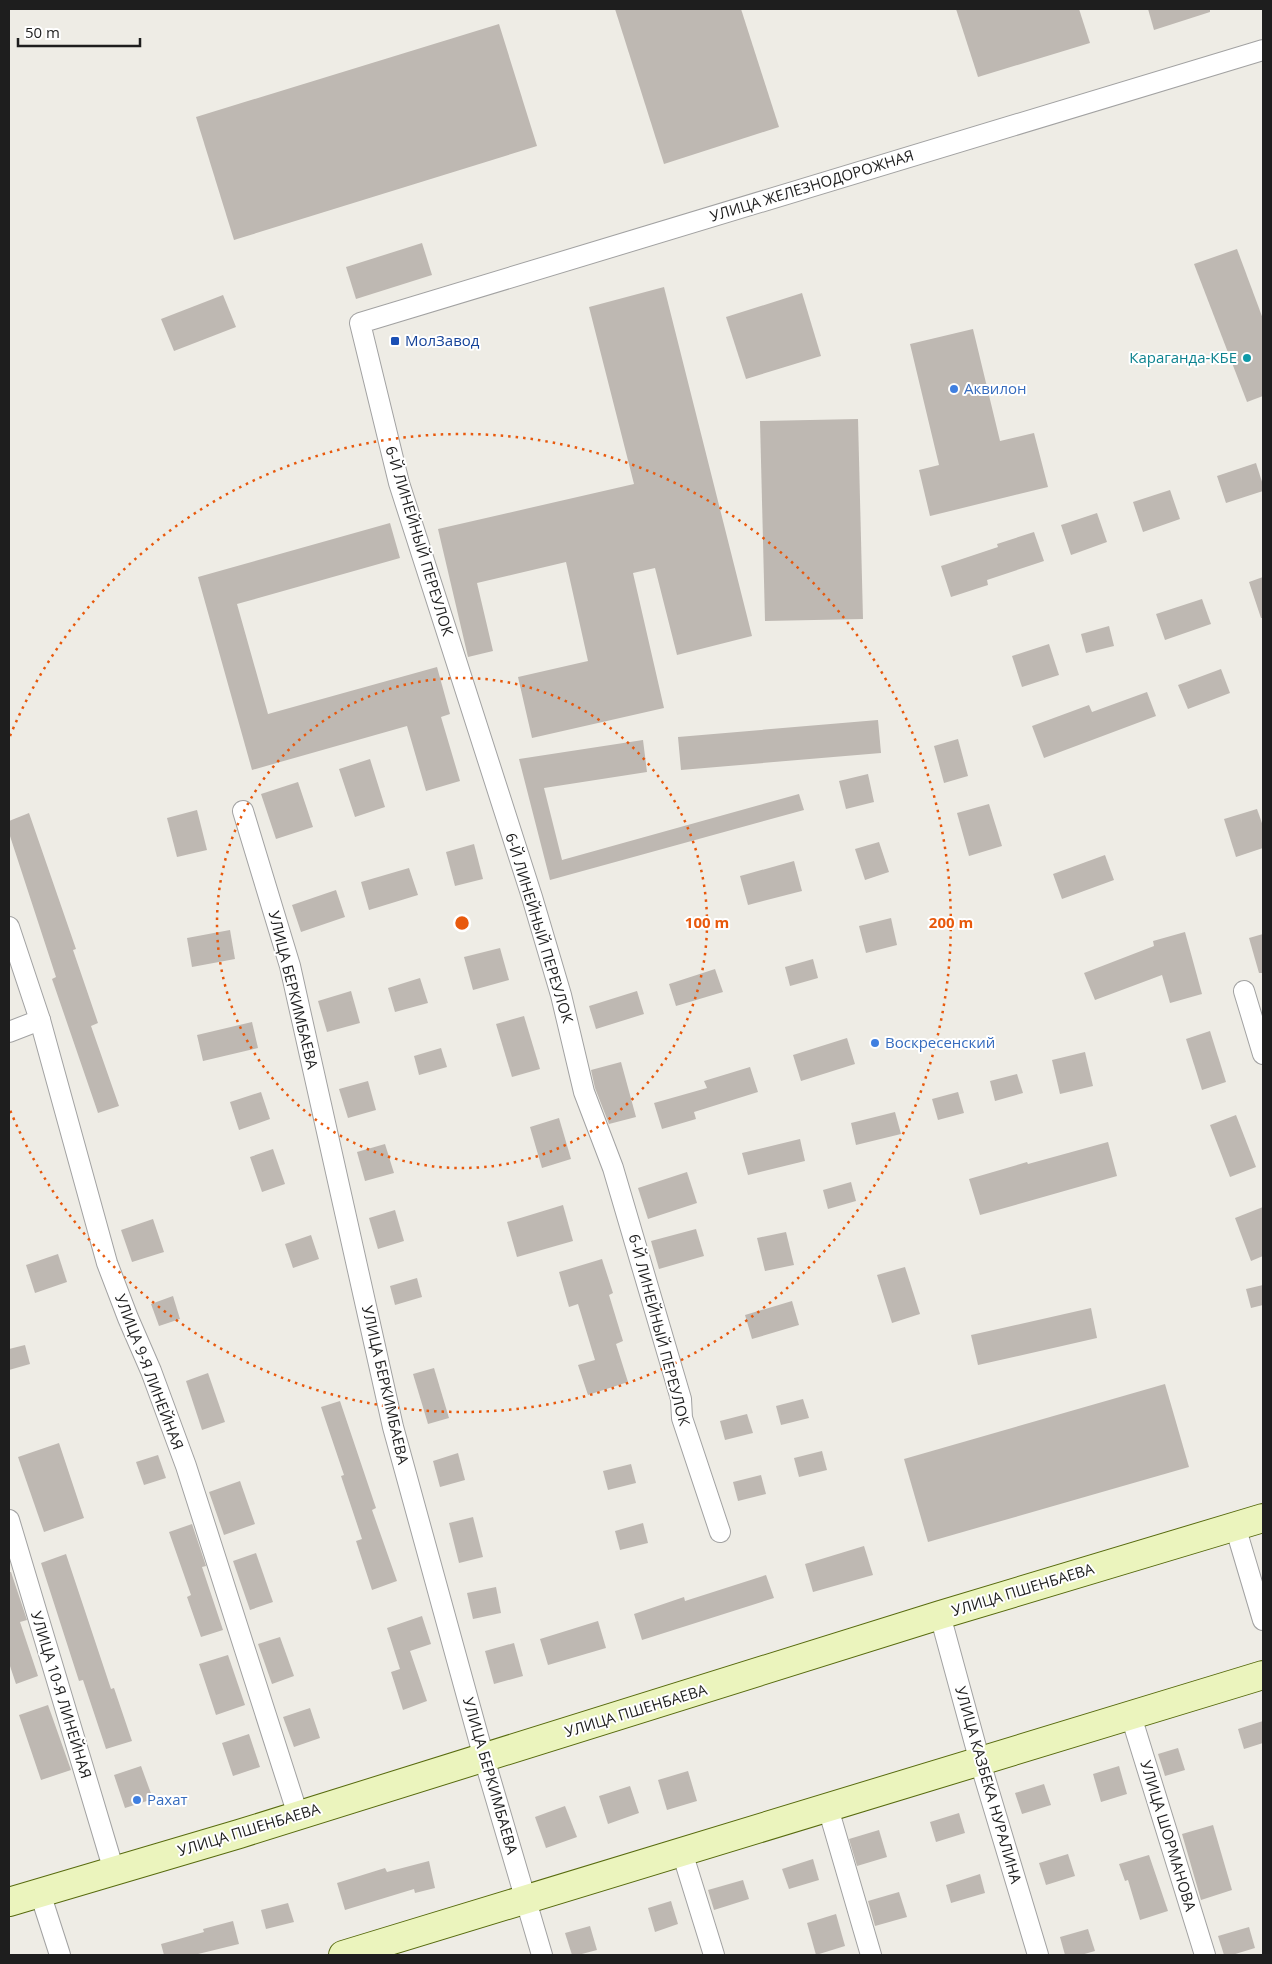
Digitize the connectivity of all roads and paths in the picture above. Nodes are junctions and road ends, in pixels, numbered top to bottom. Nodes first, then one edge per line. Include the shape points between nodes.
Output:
1 (1263, 50) edge
2 (360, 323) joint
3 (243, 811) dead end
4 (9, 927) edge
5 (1244, 991) dead end
6 (40, 1020) junction
7 (9, 1032) edge
8 (1263, 1054) edge
9 (1263, 1518) edge
10 (9, 1520) edge
11 (1235, 1526) junction
12 (720, 1532) dead end
13 (940, 1615) junction
14 (1263, 1620) edge
15 (1263, 1675) edge
16 (1131, 1716) junction
17 (484, 1758) junction
18 (980, 1762) junction
19 (828, 1808) junction
20 (298, 1814) junction
21 (682, 1852) junction
22 (114, 1871) junction
23 (40, 1893) junction
24 (525, 1900) junction
25 (9, 1902) edge
26 (376, 1950) edge
27 (60, 1955) edge
28 (343, 1955) edge
29 (542, 1955) edge
30 (714, 1955) edge
31 (871, 1955) edge
32 (1038, 1955) edge
33 (1205, 1955) edge

1 - 2 street, УЛИЦА ЖЕЛЕЗНОДОРОЖНАЯ
2 - 12 street, 6-Й ЛИНЕЙНЫЙ ПЕРЕУЛОК via 399,483 535,906 562,995 584,1092 613,1168 681,1399 682,1418
3 - 17 street, УЛИЦА БЕРКИМБАЕВА via 290,966 393,1427
4 - 6 street, УЛИЦА 9-Я ЛИНЕЙНАЯ
5 - 8 street
6 - 7 street
6 - 20 street, УЛИЦА 9-Я ЛИНЕЙНАЯ via 107,1263 186,1466
9 - 11 street, УЛИЦА ПШЕНБАЕВА
10 - 22 street, УЛИЦА 10-Я ЛИНЕЙНАЯ
11 - 13 street, УЛИЦА ПШЕНБАЕВА
11 - 14 street
13 - 17 street, УЛИЦА ПШЕНБАЕВА
13 - 18 street, УЛИЦА КАЗБЕКА НУРАЛИНА
15 - 16 street
16 - 18 street
16 - 33 street, УЛИЦА ШОРМАНОВА
17 - 20 street, УЛИЦА ПШЕНБАЕВА
17 - 24 street, УЛИЦА БЕРКИМБАЕВА
18 - 19 street
18 - 32 street, УЛИЦА КАЗБЕКА НУРАЛИНА
19 - 21 street
19 - 31 street
20 - 22 street, УЛИЦА ПШЕНБАЕВА
21 - 24 street
21 - 30 street
22 - 23 street, УЛИЦА ПШЕНБАЕВА
23 - 25 street, УЛИЦА ПШЕНБАЕВА
23 - 27 street
24 - 26 street
24 - 29 street, УЛИЦА БЕРКИМБАЕВА
26 - 28 street

